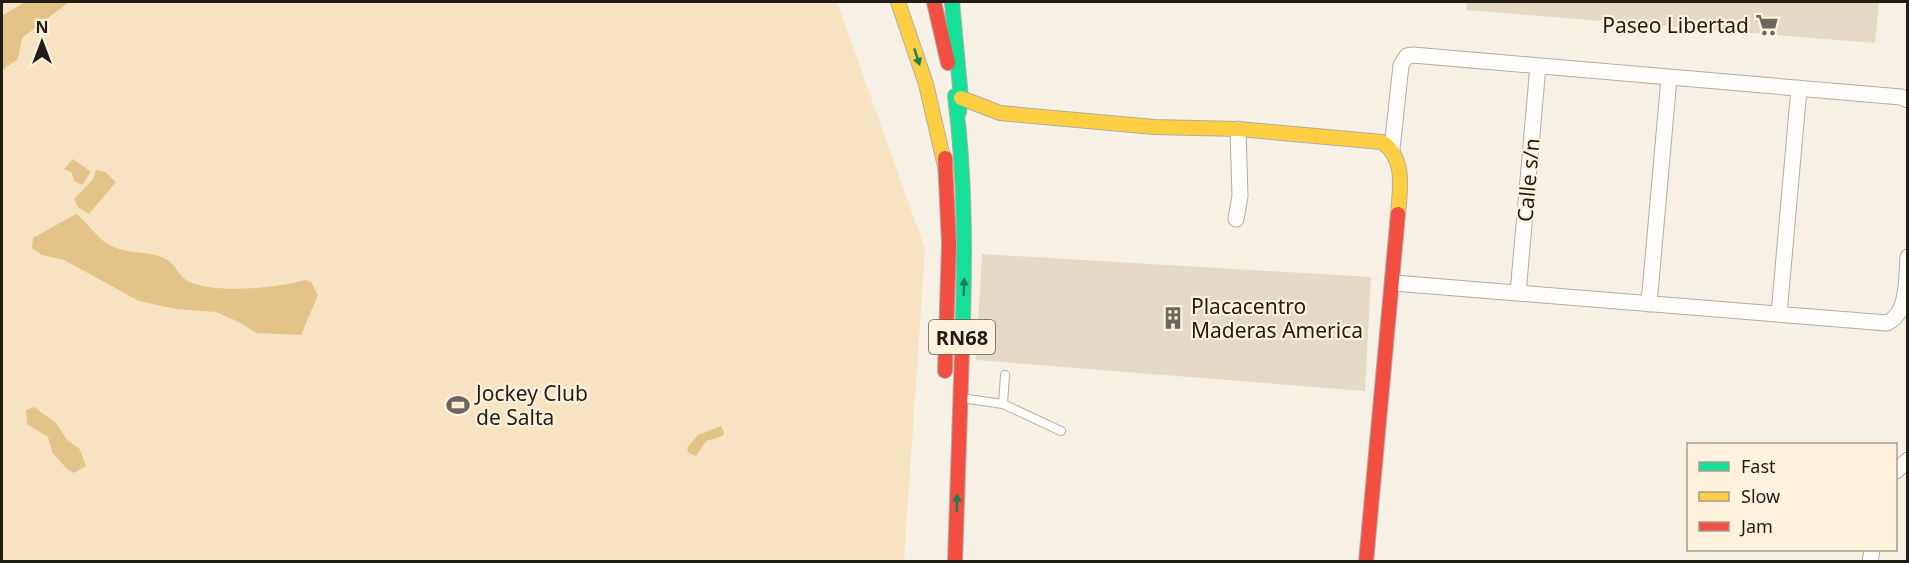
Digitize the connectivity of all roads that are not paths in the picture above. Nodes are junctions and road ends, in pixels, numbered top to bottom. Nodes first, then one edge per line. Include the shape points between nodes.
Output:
1 (898, 2) edge
2 (934, 2) edge
3 (952, 2) edge
4 (929, 50) dead end
5 (1538, 66) junction
6 (1669, 78) junction
7 (1798, 88) junction
8 (1908, 100) edge
9 (960, 105) junction
10 (1238, 129) junction
11 (1392, 149) junction
12 (947, 176) junction
13 (1236, 219) dead end
14 (1908, 257) edge
15 (1394, 284) junction
16 (1518, 293) junction
17 (1649, 304) junction
18 (1779, 314) junction
19 (1005, 375) dead end
20 (945, 385) dead end
21 (960, 398) junction
22 (1003, 404) junction
23 (1061, 431) dead end
24 (955, 561) edge
25 (1366, 561) edge

1 -> 12 main road, RN68 via 926,84
2 - 9 main road, RN68
3 - 9 main road, RN68
4 - 12 main road, RN68
5 - 6 street
5 - 11 street via 1407,56 1401,64
5 - 16 street, Calle s/n
6 - 7 street
6 - 17 street
7 - 8 street
7 - 18 street
9 - 10 main road via 1000,113 1154,127
21 -> 9 main road, RN68 via 965,254
10 - 11 main road via 1382,142
10 - 13 street via 1240,196
11 - 15 main road via 1401,173
12 - 20 main road, RN68
14 - 18 street via 1903,307 1887,323
15 - 16 street
15 - 25 main road
16 - 17 street
17 - 18 street
19 - 22 lane
21 - 22 lane
24 -> 21 main road, RN68
22 - 23 lane

